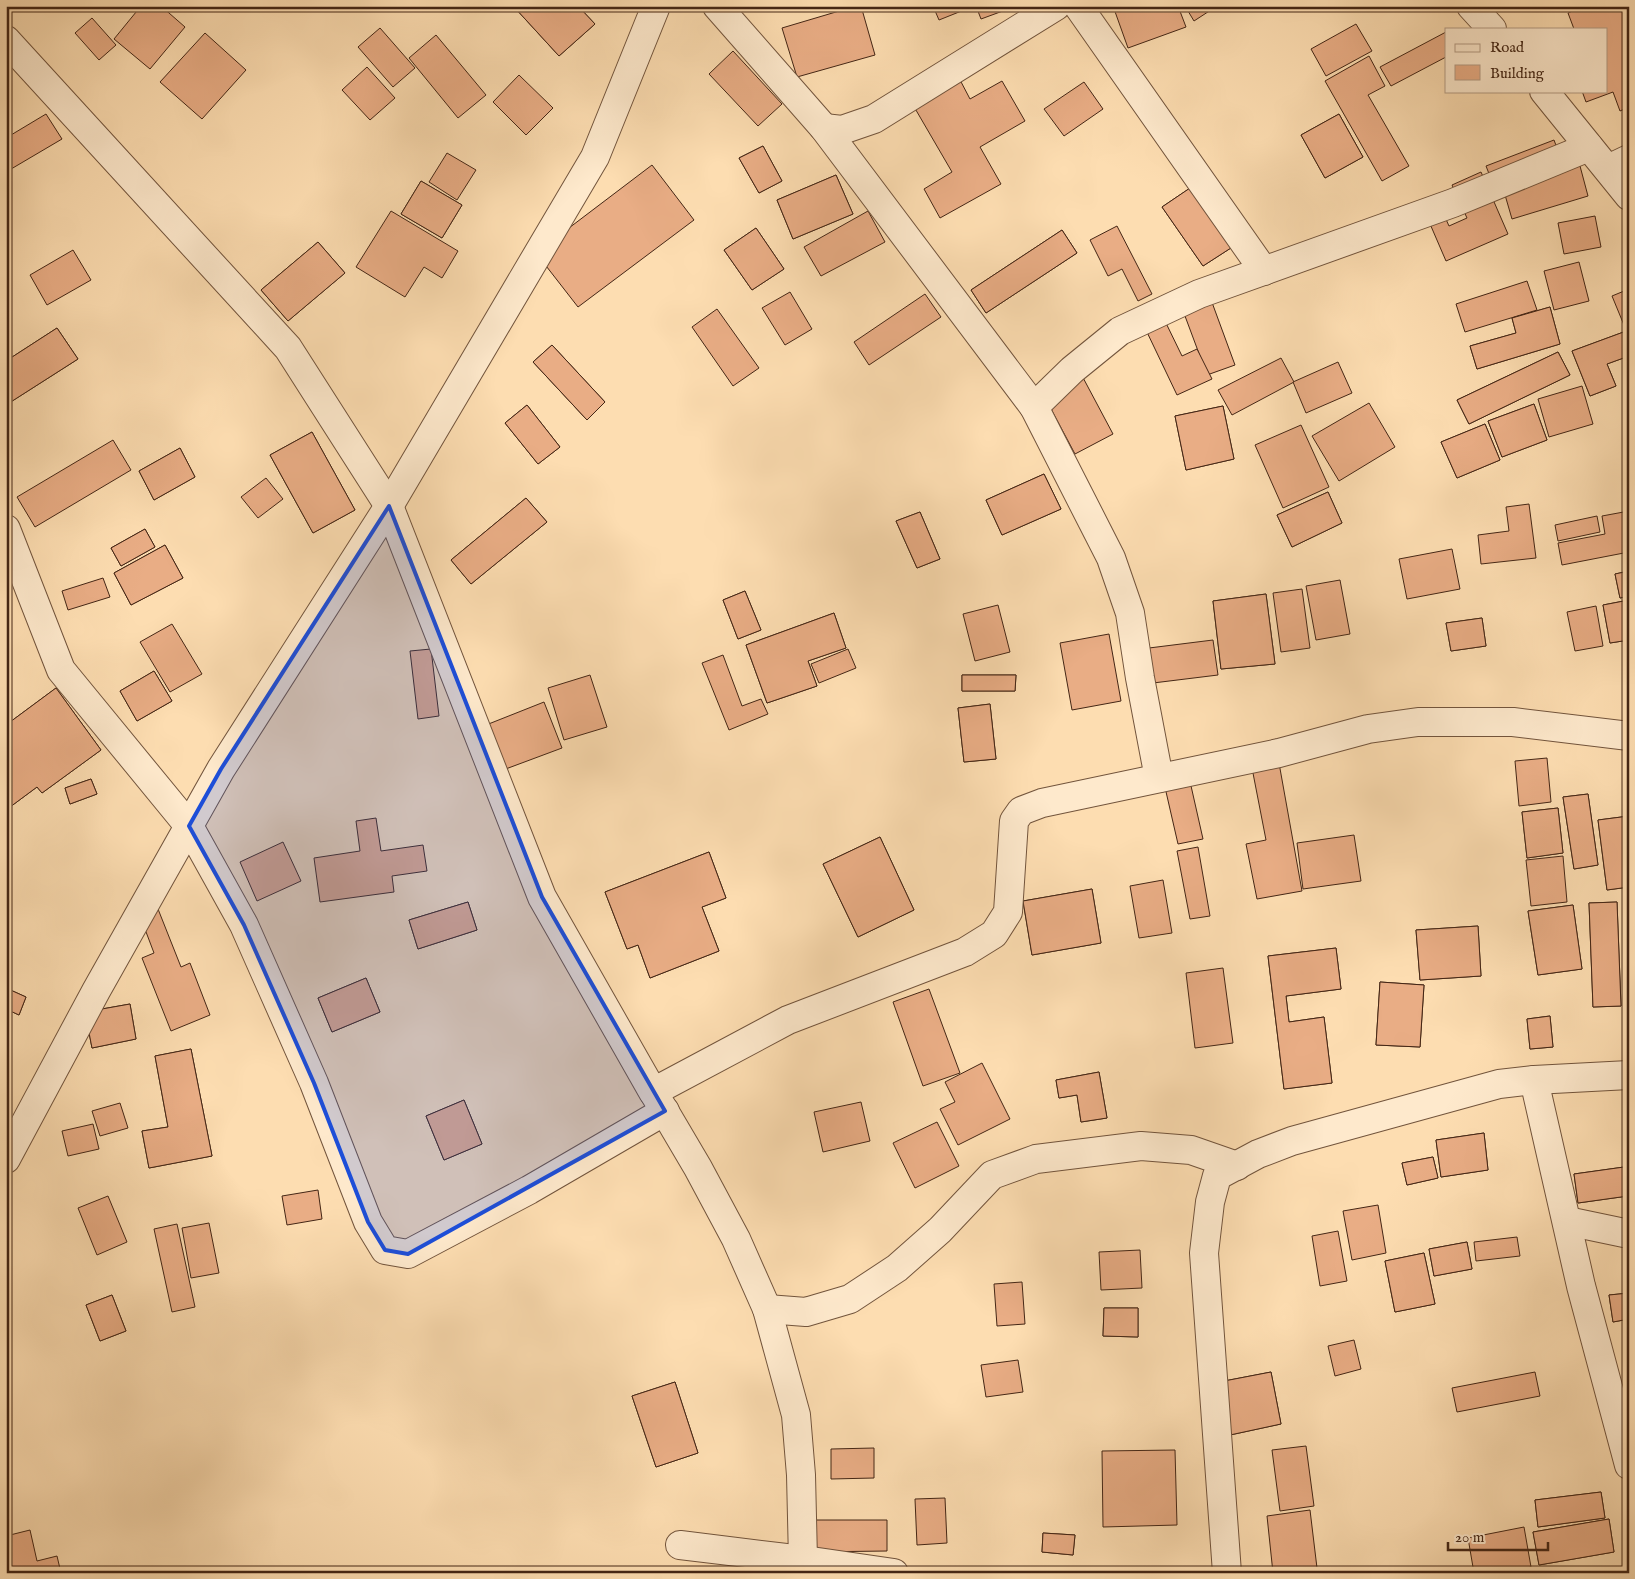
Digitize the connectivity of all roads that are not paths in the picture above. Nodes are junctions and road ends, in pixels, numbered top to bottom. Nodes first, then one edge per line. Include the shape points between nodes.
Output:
1 (656, 6) edge
2 (717, 6) edge
3 (1056, 6) edge
4 (1078, 6) edge
5 (1471, 6) edge
6 (1029, 13) edge
7 (1491, 28) edge
8 (6, 40) edge
9 (1545, 92) edge
10 (824, 128) junction
11 (1589, 147) junction
12 (1618, 164) edge
13 (1629, 196) edge
14 (1264, 270) junction
15 (1034, 407) junction
16 (389, 506) junction
17 (6, 529) edge
18 (1629, 736) edge
19 (1159, 778) junction
20 (189, 826) junction
21 (1629, 1075) edge
22 (1534, 1080) junction
23 (659, 1102) junction
24 (6, 1159) edge
25 (1236, 1166) junction
26 (1566, 1222) junction
27 (1629, 1234) edge
28 (767, 1309) junction
29 (1629, 1466) edge
30 (680, 1544) dead end
31 (803, 1560) junction
32 (894, 1573) edge
33 (1227, 1573) edge

1 - 16 street via 595,157
2 - 10 street
3 - 6 street
4 - 14 street
5 - 7 street
6 - 10 street via 874,119 842,130
8 - 16 street via 288,348
9 - 11 street
10 - 15 street
11 - 12 street
11 - 14 street via 1453,203
12 - 13 street
14 - 15 street via 1199,294 1120,331 1072,370
15 - 19 street via 1111,558 1130,613
16 - 20 street via 221,769
16 - 23 street via 542,897
17 - 20 street via 60,670
18 - 19 street via 1513,722 1418,722 1368,729 1279,753
19 - 23 street via 1042,803 1021,811 1014,821 1008,912 994,934 965,952 788,1020
20 - 23 street via 244,925 314,1083 368,1222 385,1250 408,1254 528,1190
20 - 24 street
21 - 22 street
22 - 25 street via 1499,1084 1292,1141
22 - 26 street
23 - 28 street via 736,1240
25 - 28 street via 1190,1150 1141,1146 1036,1158 992,1175 940,1230 897,1268 850,1299 806,1312
25 - 33 street via 1217,1176 1210,1202 1204,1253
26 - 27 street
26 - 29 street
28 - 31 street via 796,1415
30 - 31 street
31 - 32 street

